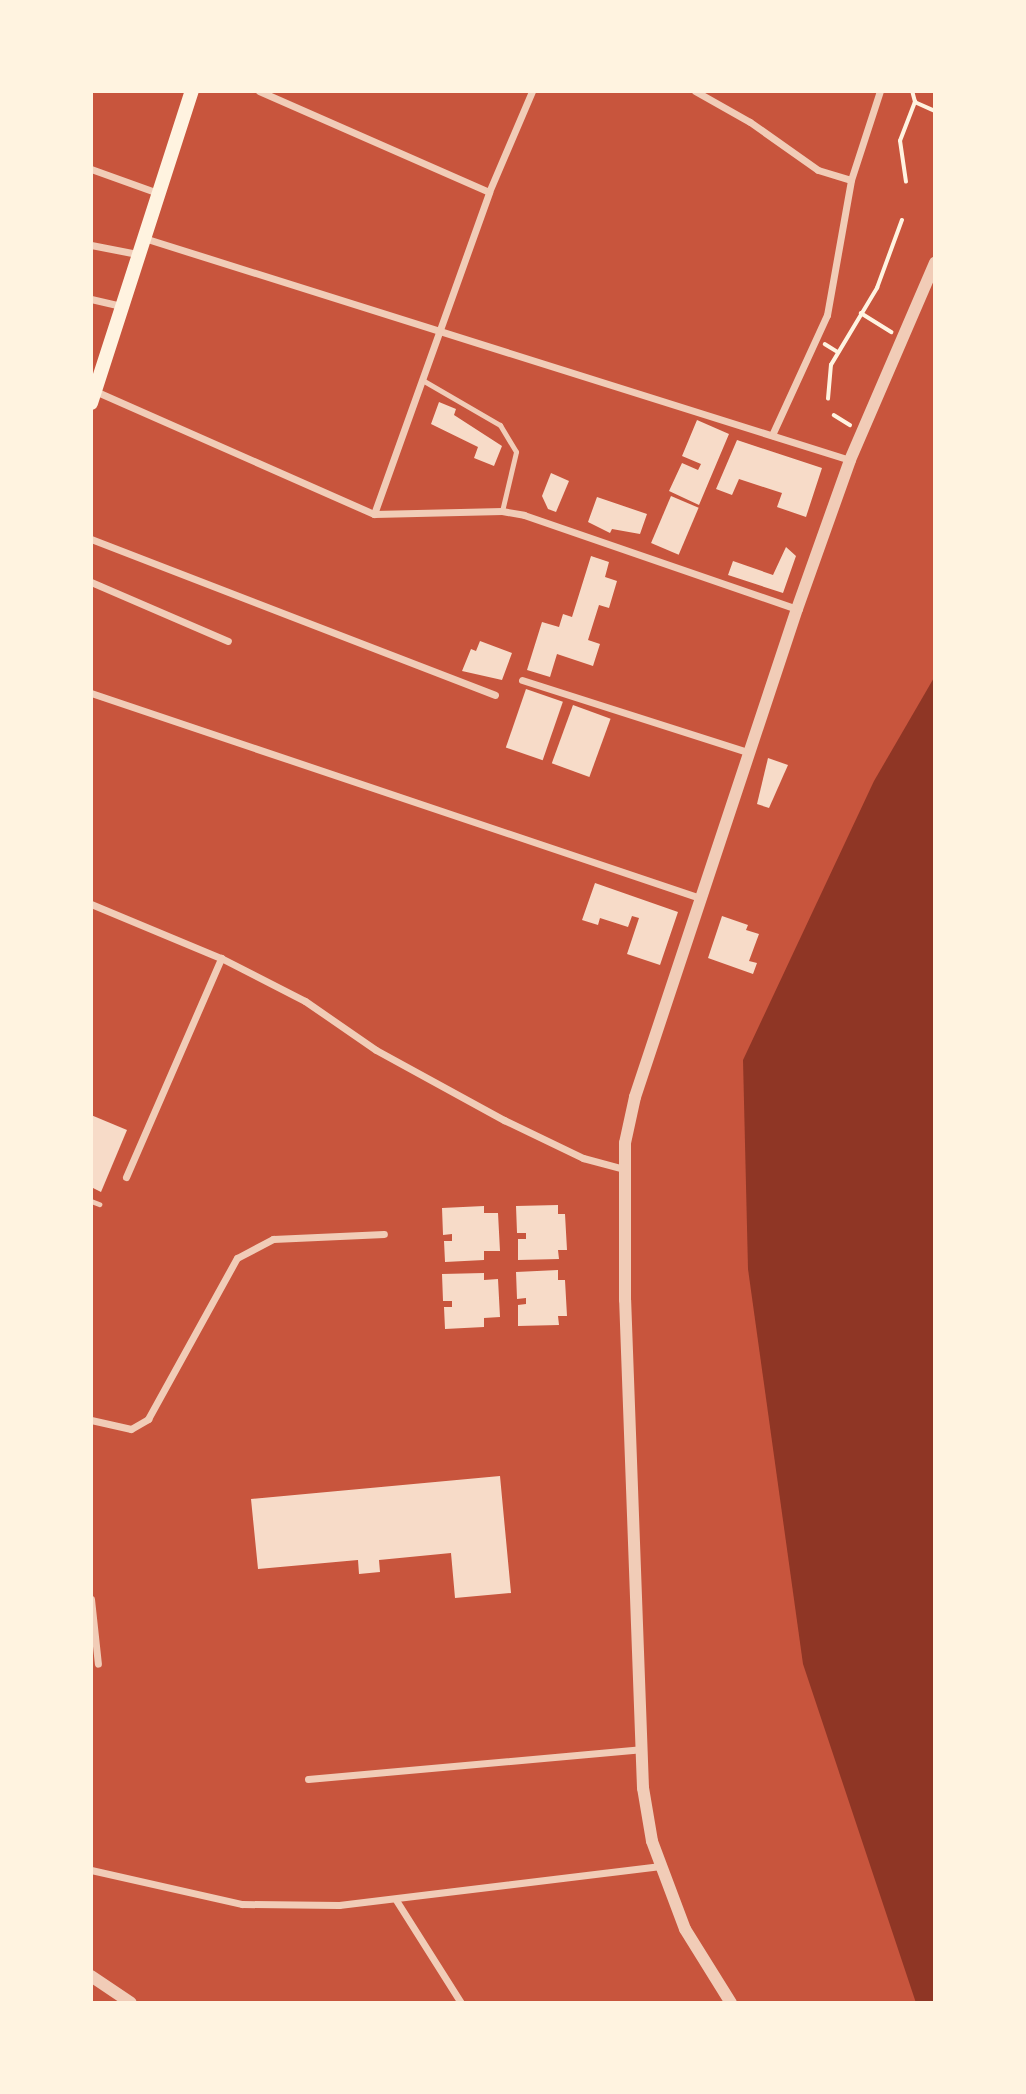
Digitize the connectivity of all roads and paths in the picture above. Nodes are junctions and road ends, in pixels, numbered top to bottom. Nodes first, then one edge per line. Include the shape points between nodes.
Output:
1 (192, 91) edge
2 (259, 91) edge
3 (532, 91) edge
4 (695, 91) edge
5 (880, 91) edge
6 (912, 91) edge
7 (915, 102) junction
8 (935, 111) edge
9 (91, 169) edge
10 (851, 180) junction
11 (905, 182) dead end
12 (489, 192) junction
13 (158, 193) junction
14 (902, 220) dead end
15 (143, 238) junction
16 (91, 245) edge
17 (137, 254) junction
18 (935, 262) edge
19 (91, 299) edge
20 (121, 306) junction
21 (861, 313) junction
22 (439, 330) junction
23 (902, 338) junction
24 (424, 381) junction
25 (93, 397) edge
26 (828, 399) dead end
27 (772, 435) junction
28 (850, 460) junction
29 (502, 511) junction
30 (374, 514) junction
31 (91, 539) edge
32 (91, 582) edge
33 (797, 609) junction
34 (228, 640) dead end
35 (522, 680) dead end
36 (91, 693) edge
37 (495, 695) dead end
38 (748, 752) junction
39 (700, 898) junction
40 (91, 904) edge
41 (221, 958) junction
42 (624, 1169) junction
43 (126, 1177) dead end
44 (91, 1201) edge
45 (99, 1204) dead end
46 (384, 1234) dead end
47 (91, 1420) edge
48 (91, 1599) edge
49 (98, 1664) dead end
50 (641, 1749) junction
51 (309, 1779) dead end
52 (661, 1866) junction
53 (91, 1870) edge
54 (396, 1900) junction
55 (91, 1976) edge
56 (131, 2003) edge
57 (461, 2003) edge
58 (731, 2003) edge

1 - 13 main road
2 - 12 street
3 - 12 street
4 - 10 street via 750,122 818,170
5 - 10 street
6 - 7 path
7 - 8 path
7 - 11 path via 900,141
9 - 13 street
10 - 27 street via 827,315
12 - 22 street
13 - 15 main road
14 - 21 path via 890,259
15 - 17 main road
15 - 22 street
16 - 17 street
17 - 20 main road
18 - 23 street
19 - 20 street
20 - 25 main road
21 - 23 path
21 - 26 path via 831,365
22 - 24 street
22 - 27 street
23 - 28 street
24 - 29 lane via 500,425 516,452
24 - 30 street
25 - 30 street
27 - 28 street
28 - 33 street
29 - 30 street
29 - 33 street
31 - 37 street
32 - 34 street
33 - 38 street
35 - 38 street
36 - 39 street
38 - 39 street
39 - 42 street via 635,1097
40 - 41 street
41 - 42 street via 305,1001 376,1050 505,1120 583,1158
41 - 43 street
42 - 50 street
44 - 45 lane
46 - 47 street via 273,1239 237,1258 148,1419 131,1429
48 - 49 street
50 - 51 street
50 - 52 street via 643,1788
52 - 54 street
52 - 58 street via 685,1929
53 - 54 street via 242,1904
54 - 57 street
55 - 56 street

